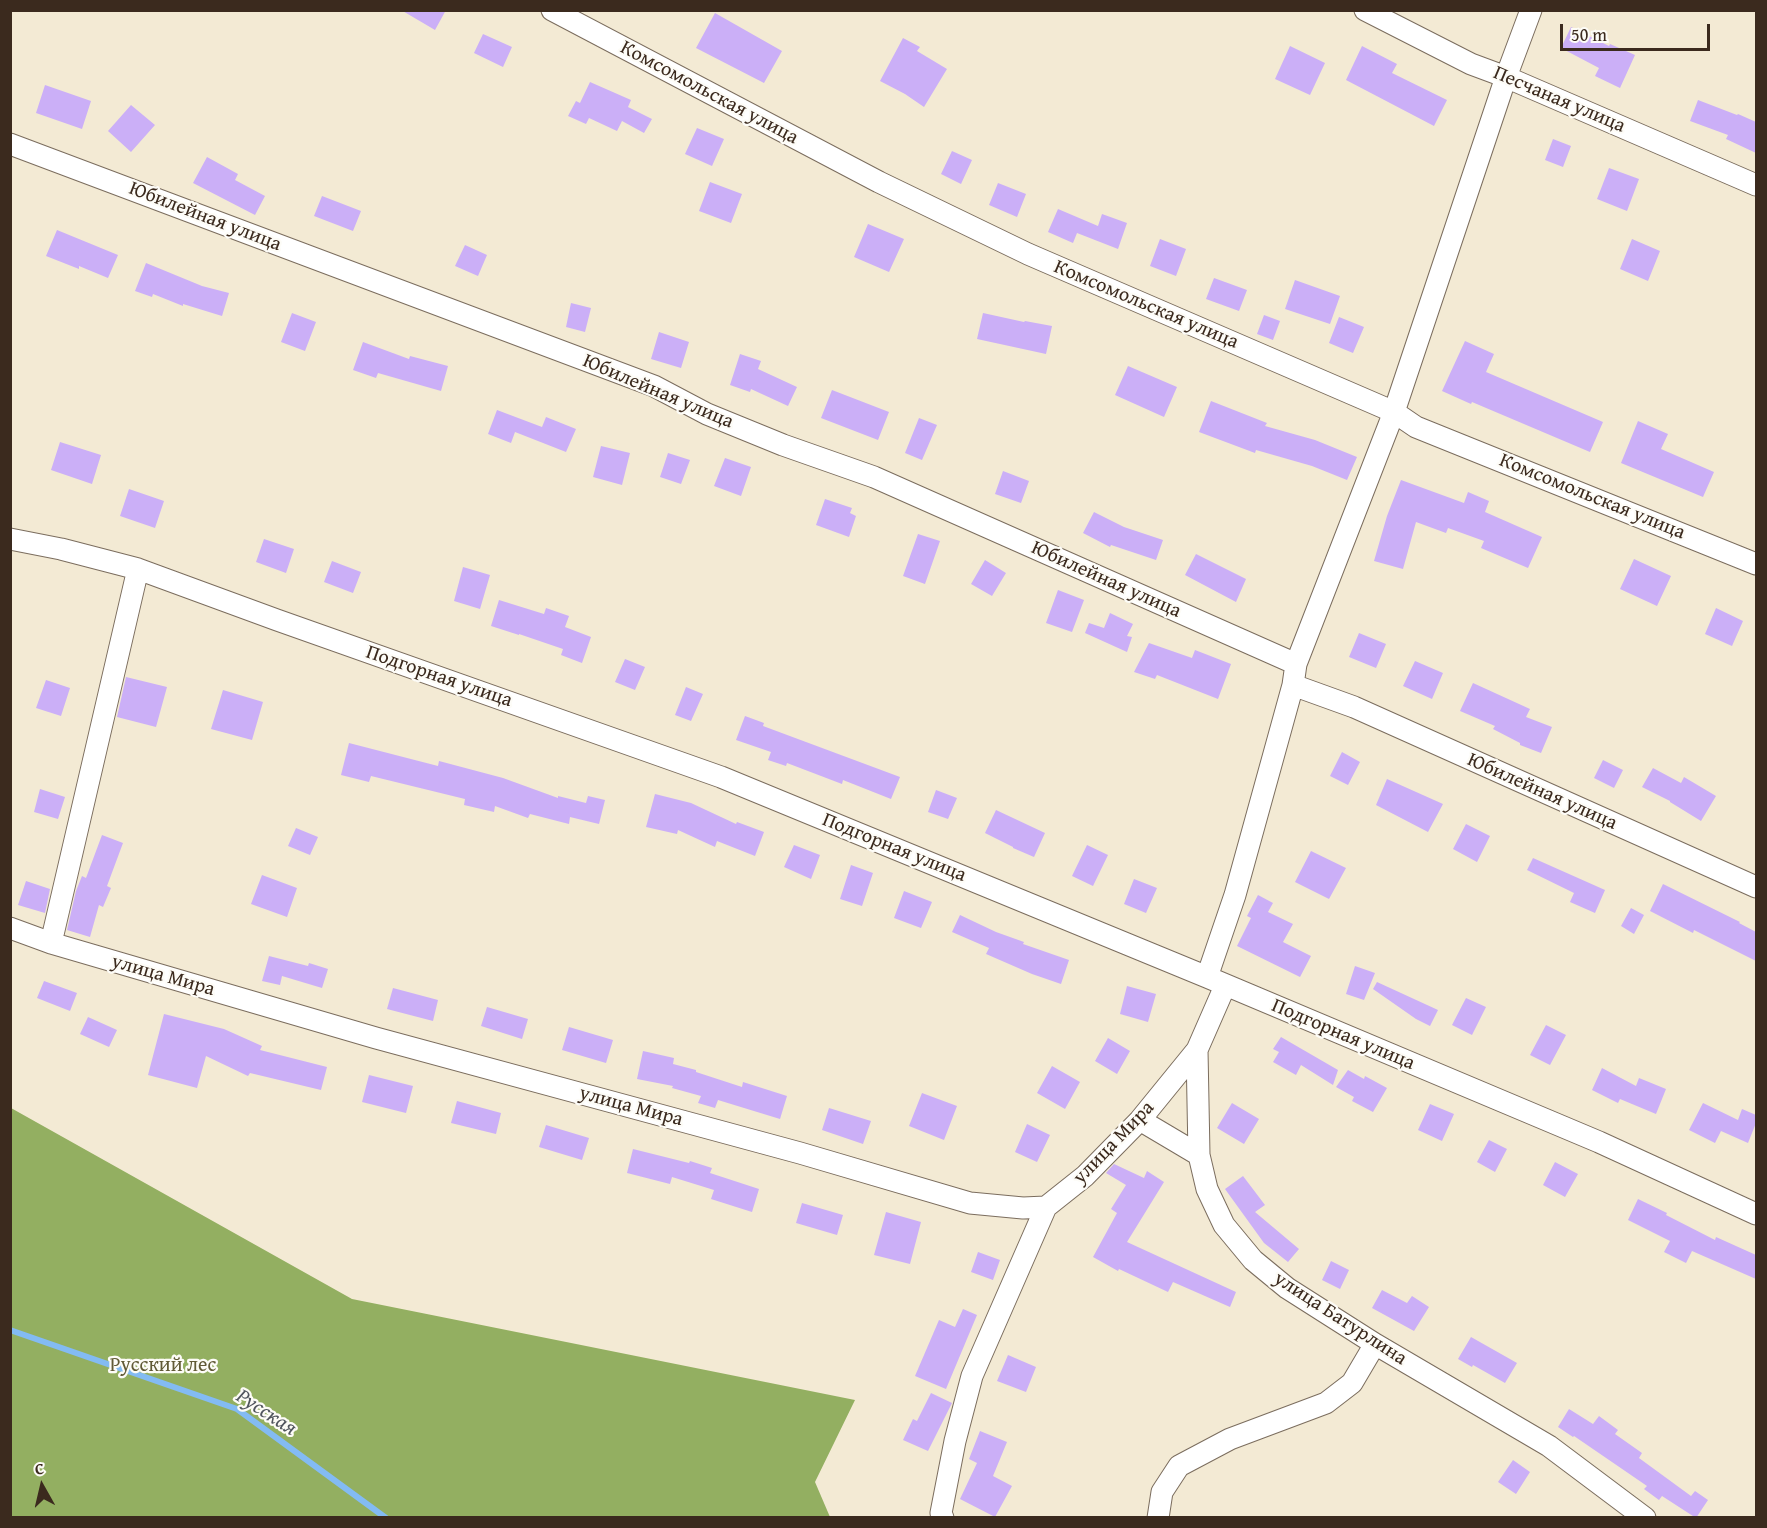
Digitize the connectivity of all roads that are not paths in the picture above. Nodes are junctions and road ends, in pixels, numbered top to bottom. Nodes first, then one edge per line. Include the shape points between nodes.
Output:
1 (552, 10) edge
2 (1365, 10) edge
3 (1531, 10) edge
4 (1506, 77) junction
5 (10, 144) edge
6 (1756, 185) edge
7 (1394, 412) junction
8 (10, 539) edge
9 (1756, 564) edge
10 (138, 569) junction
11 (1294, 674) junction
12 (1756, 887) edge
13 (10, 928) edge
14 (51, 943) junction
15 (1216, 981) junction
16 (1197, 1050) junction
17 (1140, 1120) junction
18 (1199, 1155) junction
19 (1046, 1207) junction
20 (1756, 1214) edge
21 (1375, 1344) junction
22 (943, 1518) edge
23 (1158, 1518) edge
24 (1645, 1518) edge

1 - 7 street, Комсомольская улица via 879,182 1028,255
2 - 4 street, Песчаная улица via 1471,64
3 - 4 street, улица Батурлина
4 - 6 street, Песчаная улица
4 - 7 street, улица Батурлина
5 - 11 street, Юбилейная улица via 654,386 707,414 874,477
7 - 9 street, Комсомольская улица via 1416,427
7 - 11 street, улица Батурлина
8 - 10 street, Подгорная улица
10 - 14 street
10 - 15 street, Подгорная улица via 721,777
11 - 12 street, Юбилейная улица via 1354,707
11 - 15 street, улица Батурлина
13 - 14 street, улица Мира
14 - 19 street, улица Мира via 970,1203
15 - 16 street, улица Батурлина
15 - 20 street, Подгорная улица via 1599,1142
16 - 17 street, улица Мира
16 - 18 street, улица Батурлина
17 - 18 street
17 - 19 street, улица Мира via 1085,1176
18 - 21 street, улица Батурлина via 1207,1189 1224,1225 1253,1260 1287,1288
19 - 22 street via 972,1376 955,1442
21 - 23 street via 1352,1383 1326,1403 1230,1439 1179,1466 1162,1492
21 - 24 street, улица Батурлина via 1549,1446

